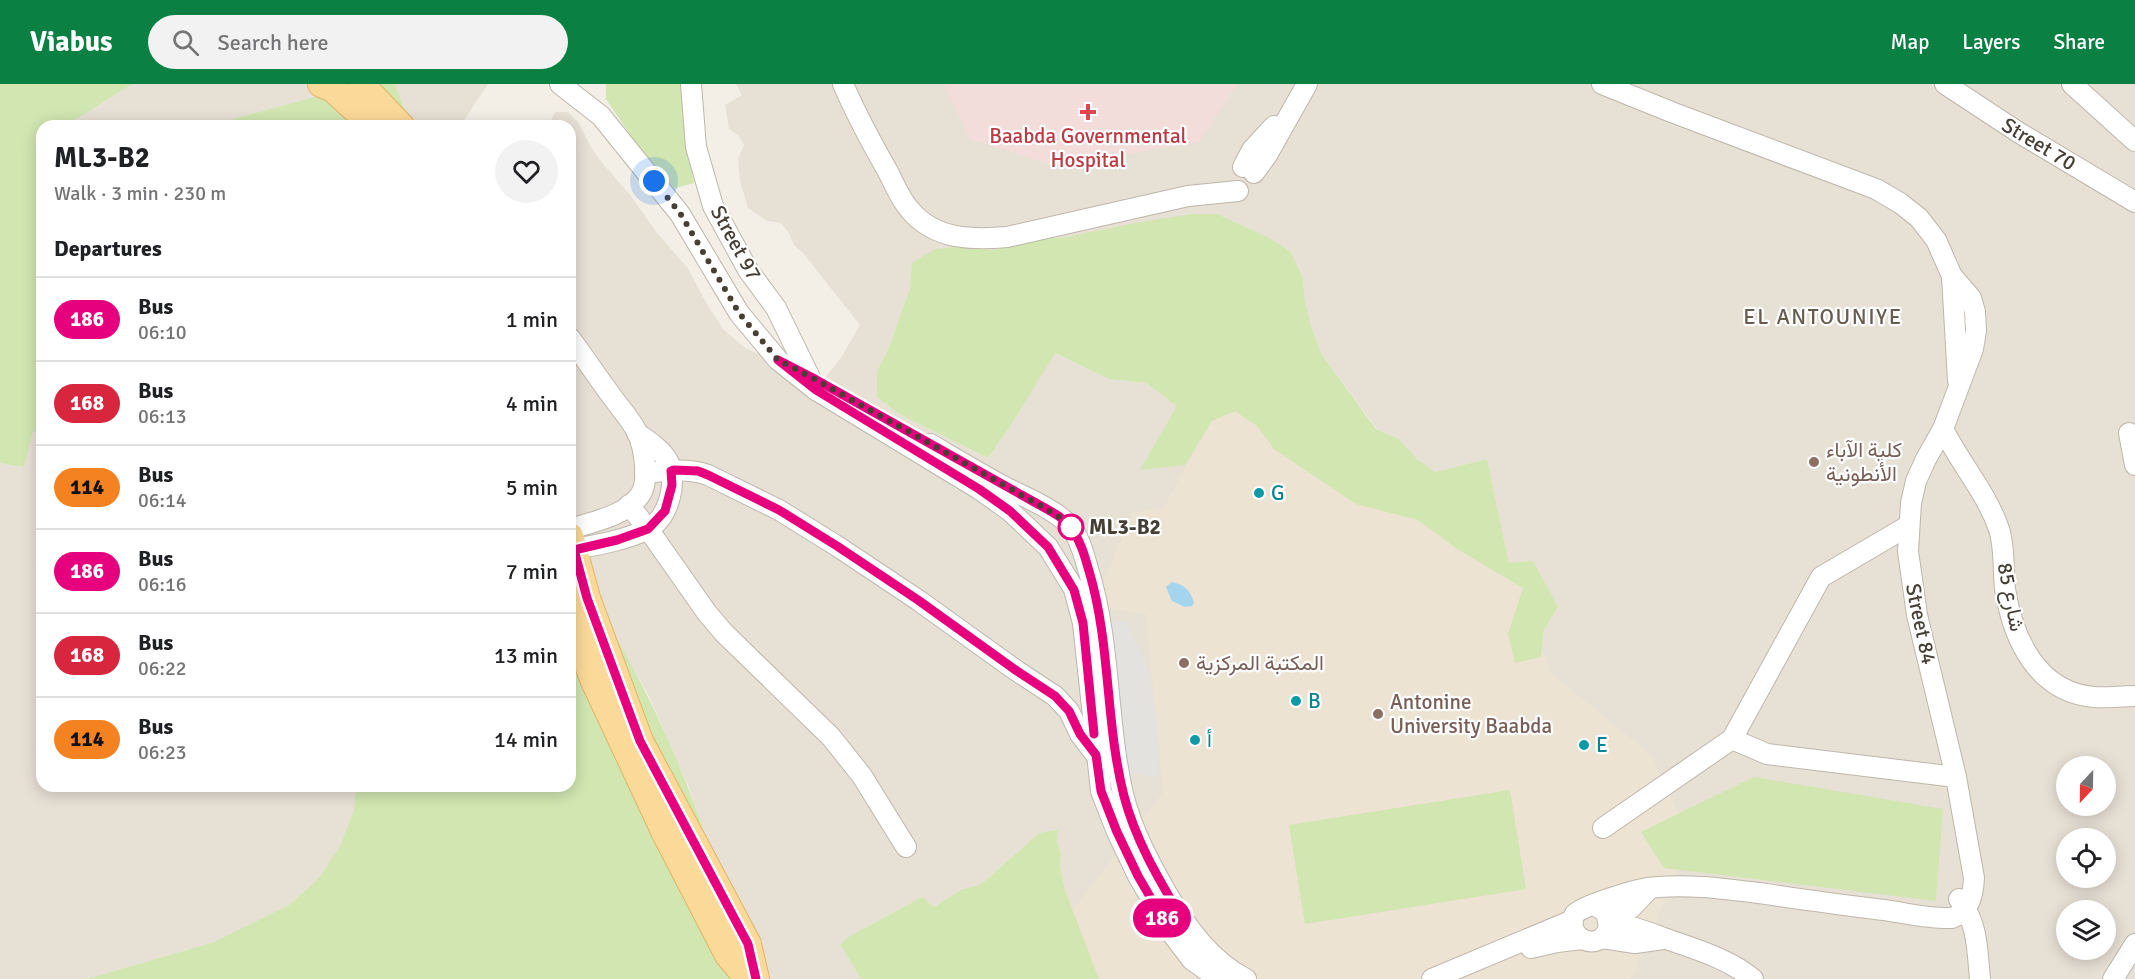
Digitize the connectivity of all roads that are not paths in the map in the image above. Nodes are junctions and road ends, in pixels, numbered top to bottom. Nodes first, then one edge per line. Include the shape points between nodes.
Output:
1 (361, 84) edge
2 (560, 84) edge
3 (691, 84) edge
4 (843, 84) edge
5 (1602, 84) edge
6 (1945, 84) edge
7 (2072, 84) edge
8 (330, 86) edge
9 (1302, 92) edge
10 (376, 104) edge
11 (394, 120) edge
12 (2135, 141) edge
13 (2135, 202) edge
14 (576, 346) edge
15 (814, 383) junction
16 (1943, 429) junction
17 (638, 433) junction
18 (2128, 433) dead end
19 (2135, 465) edge
20 (671, 471) junction
21 (644, 480) junction
22 (670, 496) junction
23 (629, 506) junction
24 (598, 521) junction
25 (1908, 526) junction
26 (648, 529) junction
27 (576, 537) edge
28 (576, 541) edge
29 (606, 543) junction
30 (576, 559) edge
31 (576, 632) edge
32 (1089, 692) junction
33 (1055, 696) junction
34 (2135, 696) edge
35 (1732, 738) junction
36 (1096, 755) junction
37 (1956, 777) junction
38 (1603, 828) dead end
39 (906, 848) dead end
40 (1650, 888) junction
41 (1962, 903) junction
42 (1594, 905) junction
43 (1573, 921) junction
44 (1607, 926) junction
45 (1177, 927) junction
46 (1582, 939) junction
47 (2135, 944) edge
48 (748, 979) edge
49 (756, 979) edge
50 (1219, 979) edge
51 (1246, 979) edge
52 (1432, 979) edge
53 (1458, 979) edge
54 (1753, 979) edge
55 (1980, 979) edge
56 (2113, 979) edge

1 - 10 main road
2 - 15 street via 602,116 680,213 739,313 778,360
3 - 15 street, Street 97 via 696,147 713,206 748,270 776,308
4 - 9 street via 909,209 938,231 980,239 1007,237 1188,196 1242,177 1252,150
5 - 16 street, Street 84 via 1876,189 1900,202 1919,219 1936,240 1952,276 1958,388
6 - 13 street, Street 70
7 - 12 street
8 - 10 main road
10 - 11 main road
14 - 17 street
15 - 32 street via 979,489 1010,511 1048,547 1074,590 1083,623
15 - 45 street via 1036,503 1071,528 1082,548 1096,594 1118,764 1131,820
16 - 25 street, Street 84 via 1916,481
16 - 34 street, شارع 85 via 2000,532 2011,615 2032,663 2044,677 2078,694
17 - 20 street via 657,447
17 - 21 street via 644,451
18 - 19 street
20 - 21 street
20 - 22 street
20 - 33 street via 698,471 779,510 918,600
21 - 22 street
21 - 23 street via 640,496
22 - 26 street via 665,511
23 - 24 street
23 - 26 street
24 - 27 street
24 - 29 street
25 - 35 street via 1821,577
25 - 37 street, Street 84 via 1917,615
26 - 29 street
26 - 39 street via 706,613 831,737 862,776
28 - 29 street
30 - 49 main road via 590,608 640,741 748,944
31 - 48 main road via 593,679 665,833 728,955
32 - 33 street
32 - 36 street
33 - 36 street
35 - 37 street via 1767,754
35 - 38 street
36 - 45 street via 1101,791 1117,832 1138,876
37 - 41 street, Street 84 via 1972,866
40 - 41 street, Street 84 via 1715,888 1933,916
40 - 42 street, Street 84
40 - 44 street
41 - 55 street via 1974,925
42 - 43 street via 1580,909
42 - 44 street via 1606,912
43 - 46 street via 1576,934
43 - 52 street
44 - 46 street via 1592,942
44 - 54 street via 1635,943 1666,939 1717,957
45 - 50 street via 1192,960
45 - 51 street
46 - 53 street via 1534,947
47 - 56 street

